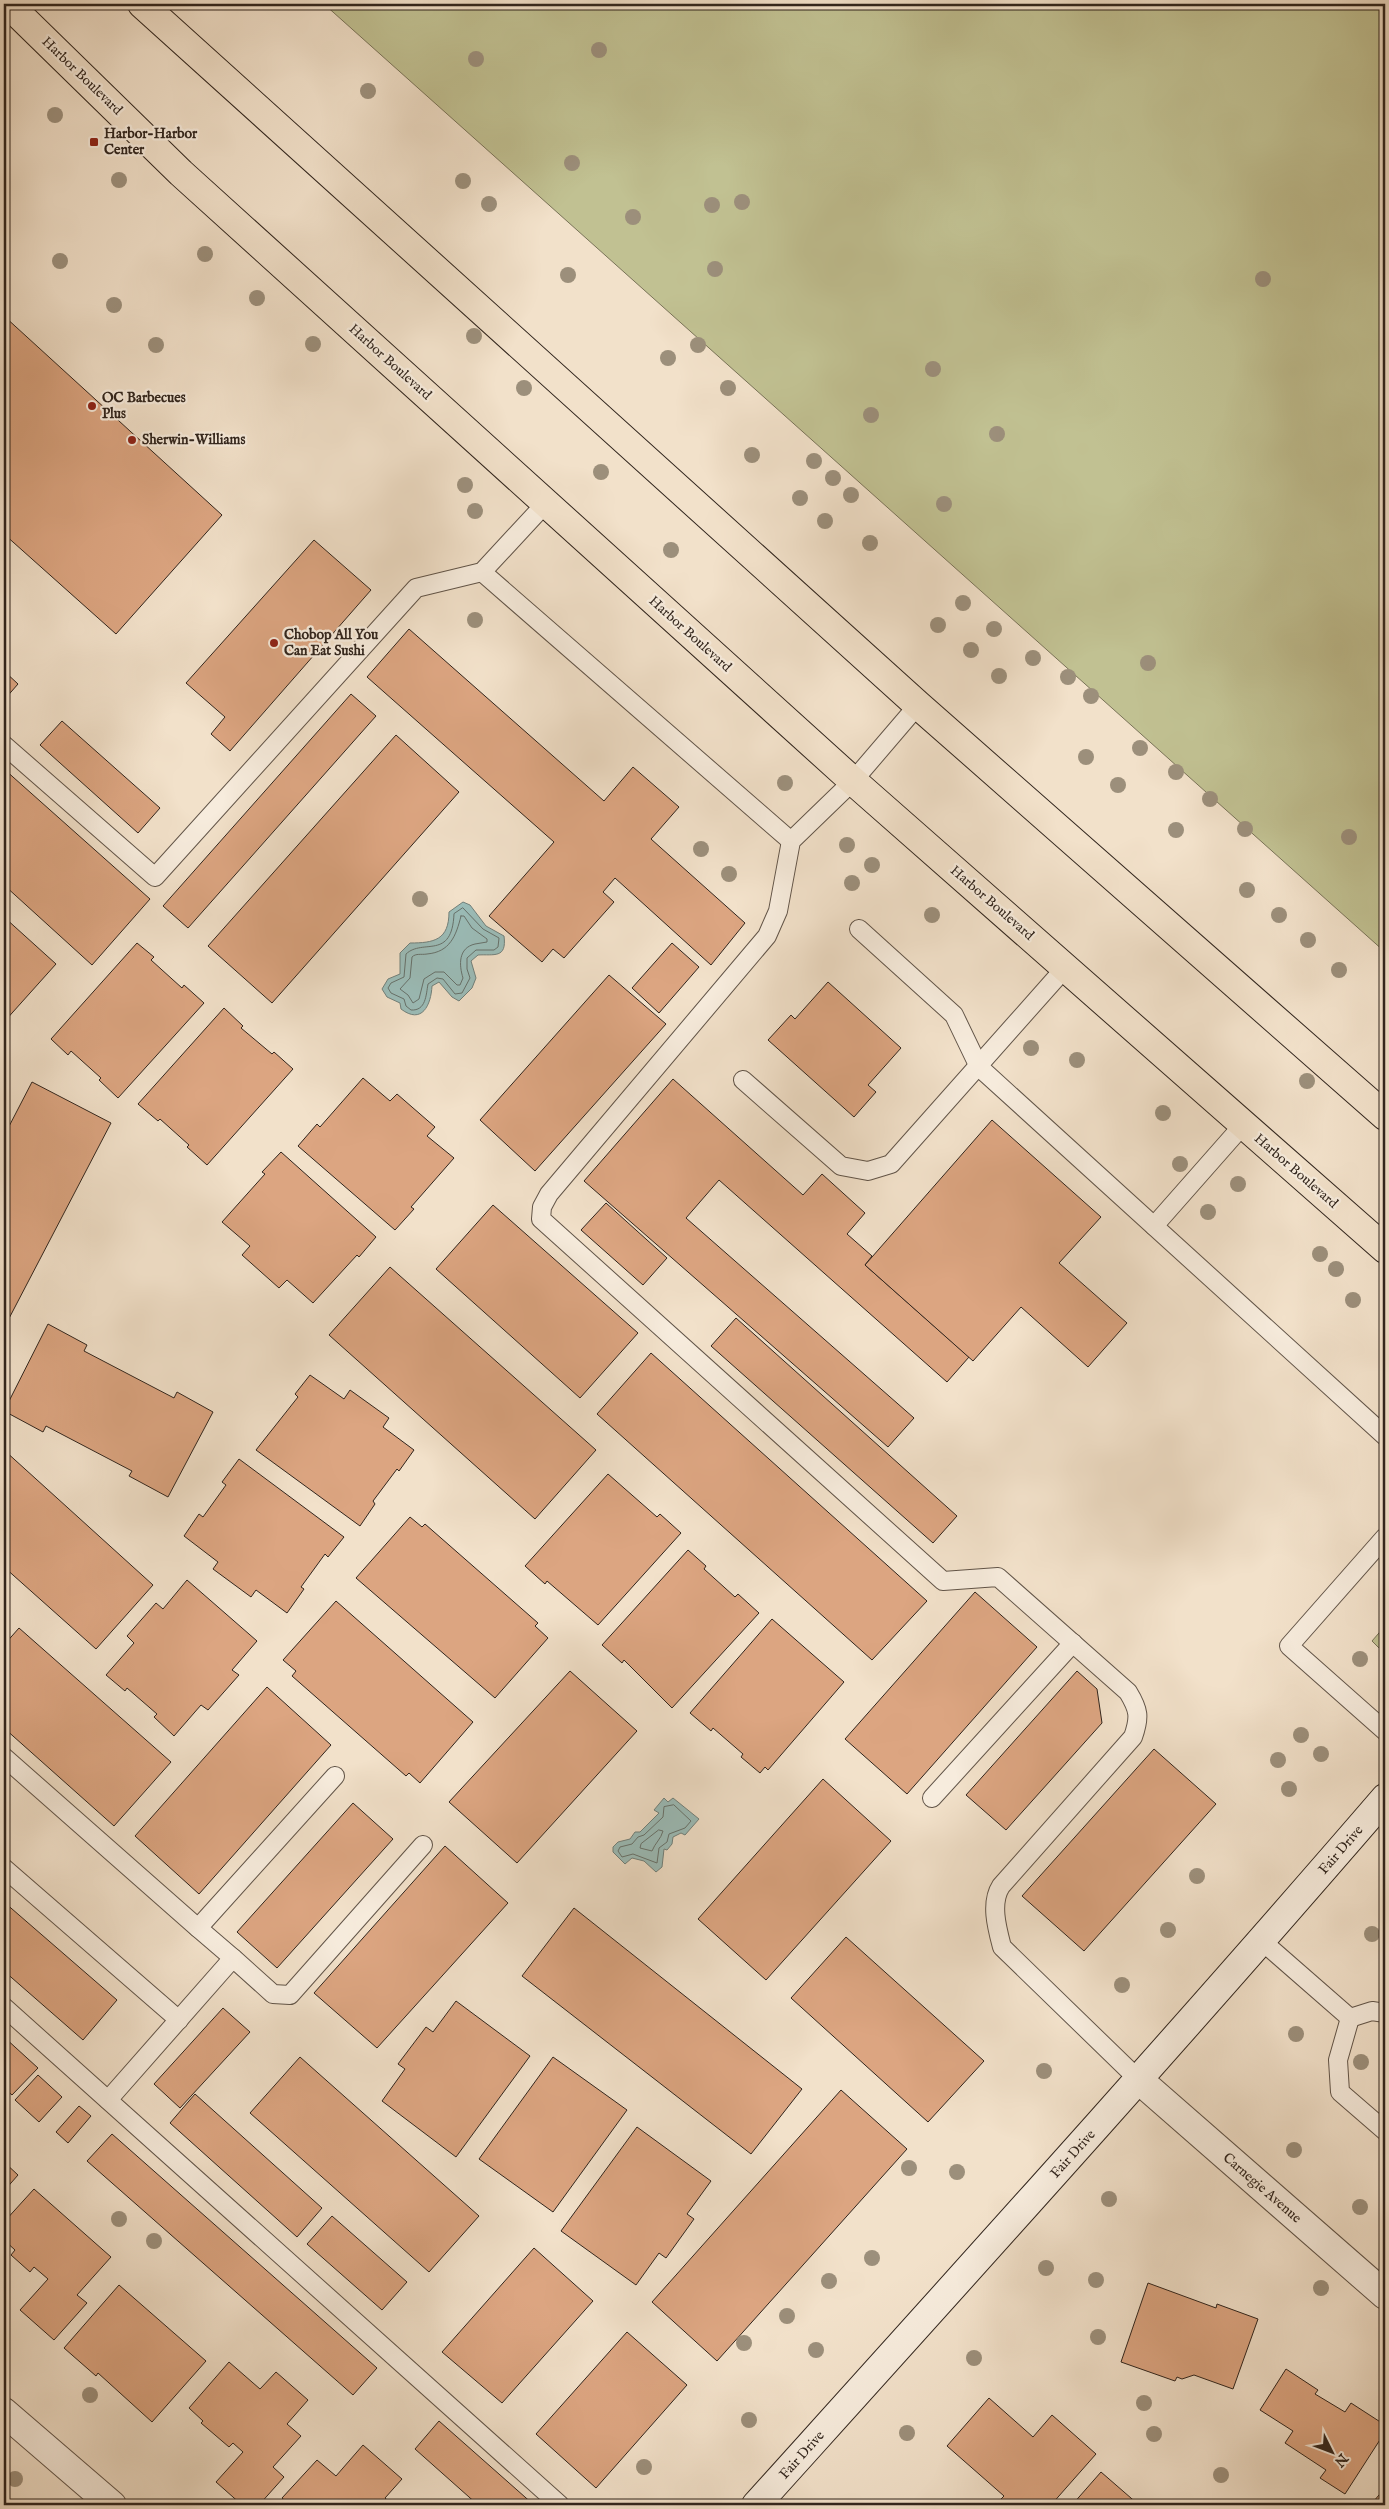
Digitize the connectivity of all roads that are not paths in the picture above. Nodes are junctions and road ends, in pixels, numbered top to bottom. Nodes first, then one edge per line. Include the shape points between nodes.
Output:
1 (8, 4) edge
2 (142, 4) edge
3 (546, 503) junction
4 (482, 572) junction
5 (918, 705) junction
6 (4, 745) edge
7 (853, 781) junction
8 (791, 841) junction
9 (859, 929) dead end
10 (1065, 968) junction
11 (978, 1067) junction
12 (743, 1080) dead end
13 (1385, 1116) edge
14 (1243, 1124) junction
15 (1154, 1226) junction
16 (1385, 1249) edge
17 (1385, 1436) edge
18 (1385, 1537) edge
19 (1073, 1643) junction
20 (1385, 1731) edge
21 (4, 1757) edge
22 (335, 1776) dead end
23 (932, 1798) dead end
24 (1385, 1798) edge
25 (423, 1845) dead end
26 (4, 1868) edge
27 (198, 1928) junction
28 (1263, 1942) junction
29 (234, 1958) junction
30 (4, 2007) edge
31 (1385, 2013) edge
32 (1350, 2018) junction
33 (179, 2020) junction
34 (1140, 2080) junction
35 (108, 2100) junction
36 (1385, 2131) edge
37 (1385, 2295) edge
38 (4, 2412) edge
39 (112, 2505) edge
40 (560, 2505) edge
41 (756, 2505) edge

1 - 3 main road, Harbor Boulevard via 181,173
2 - 5 main road
3 - 4 lane
3 - 7 main road, Harbor Boulevard
4 - 6 lane via 416,588 155,877
4 - 8 lane
5 - 7 lane
5 - 13 main road
7 - 8 lane
7 - 10 main road, Harbor Boulevard
8 - 19 lane via 778,911 767,936 549,1194 542,1207 541,1219 943,1581 998,1577
9 - 11 lane via 954,1014
10 - 11 lane
10 - 14 main road, Harbor Boulevard
11 - 12 lane via 891,1164 868,1171 840,1166
11 - 15 lane
14 - 15 lane
14 - 16 main road, Harbor Boulevard
15 - 17 lane
18 - 20 lane via 1289,1646
19 - 23 lane
19 - 34 lane via 1128,1692 1139,1719 1133,1737 1001,1886 995,1896 998,1932 1002,1947
21 - 27 lane
22 - 27 lane
24 - 28 main road, Fair Drive
25 - 29 lane via 290,1995 273,1994
26 - 33 lane
27 - 29 lane
28 - 32 lane
28 - 34 main road, Fair Drive
29 - 33 lane
30 - 35 lane
31 - 32 lane via 1372,2011
32 - 36 lane via 1338,2060 1340,2092
33 - 35 lane
34 - 37 main road, Carnegie Avenue
34 - 41 main road, Fair Drive
35 - 40 lane
38 - 39 main road

